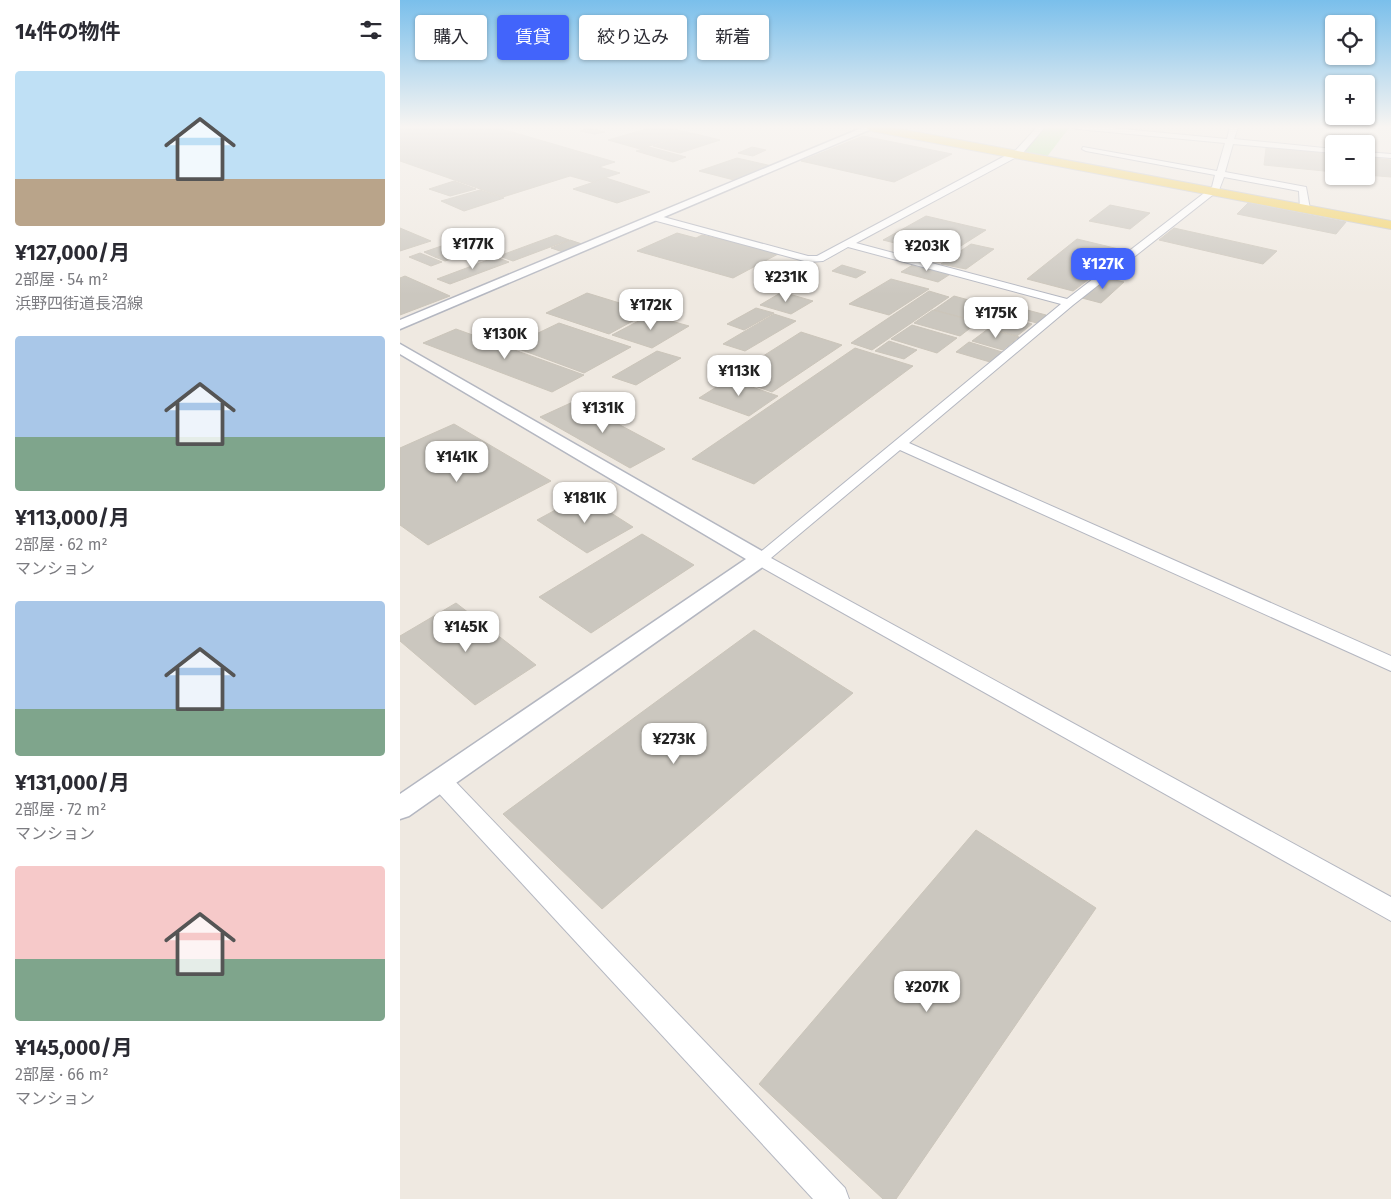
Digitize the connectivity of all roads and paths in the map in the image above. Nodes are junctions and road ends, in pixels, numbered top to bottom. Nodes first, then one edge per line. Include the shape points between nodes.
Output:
1 (739, 183) edge
2 (962, 183) edge
3 (1164, 183) edge
4 (1218, 183) edge
5 (1272, 183) edge
6 (1212, 192) junction
7 (1305, 209) junction
8 (656, 218) junction
9 (1391, 226) edge
10 (847, 244) junction
11 (1069, 303) junction
12 (400, 325) edge
13 (400, 348) edge
14 (898, 444) junction
15 (760, 558) junction
16 (1391, 664) edge
17 (441, 781) junction
18 (400, 808) edge
19 (1391, 910) edge
20 (834, 1199) edge

1 - 8 street
2 - 10 street
3 - 6 main road
4 - 6 street
5 - 7 street via 1303,189
6 - 7 main road
6 - 11 street via 1205,194
7 - 9 main road
8 - 10 street via 813,260
8 - 12 street
10 - 11 street
11 - 14 street
13 - 15 street
14 - 15 street
14 - 16 street
15 - 17 street
15 - 19 street
17 - 18 street
17 - 20 street

